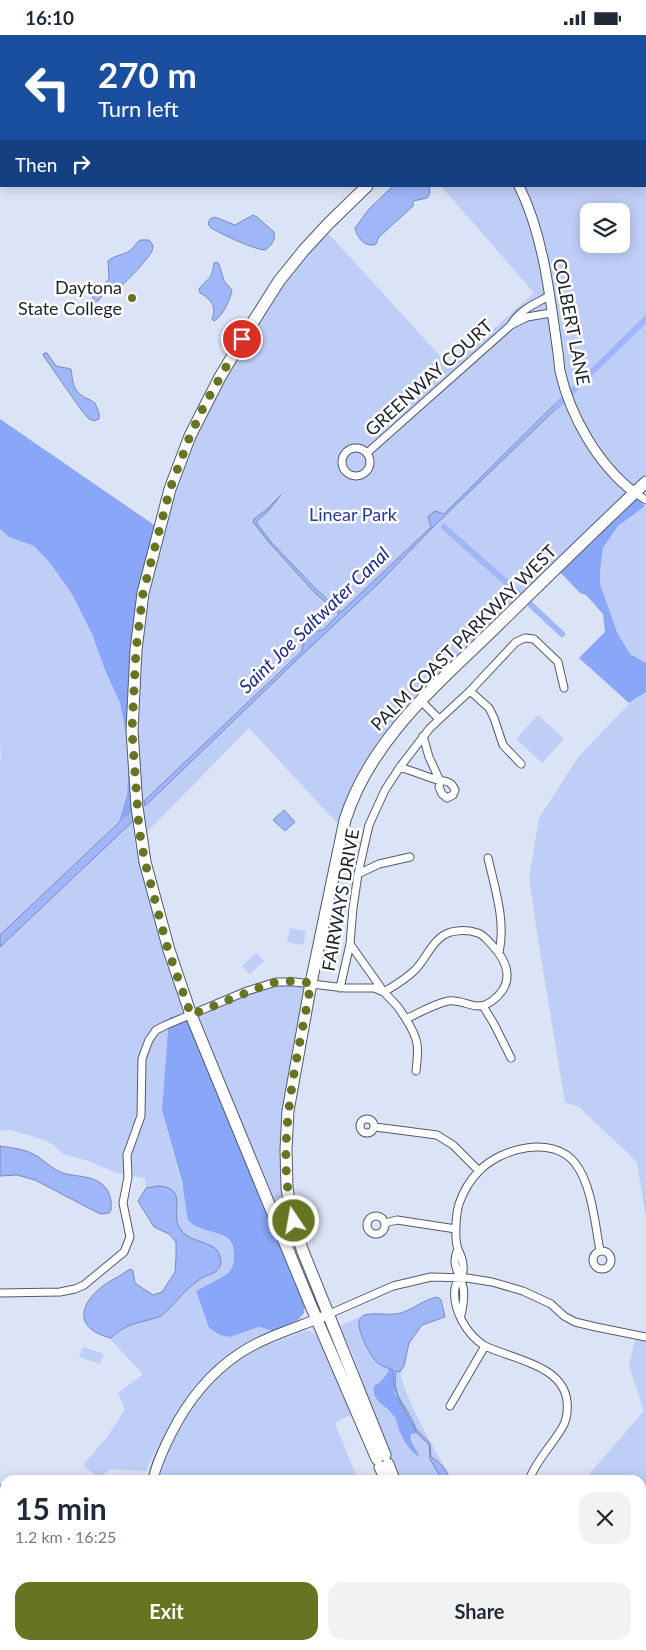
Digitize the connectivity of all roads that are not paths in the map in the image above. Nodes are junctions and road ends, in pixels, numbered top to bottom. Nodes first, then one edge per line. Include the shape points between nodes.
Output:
1 (367, 187) edge
2 (519, 187) edge
3 (549, 296) junction
4 (551, 313) junction
5 (511, 325) junction
6 (367, 453) junction
7 (646, 482) edge
8 (634, 493) junction
9 (646, 500) edge
10 (564, 688) dead end
11 (470, 691) junction
12 (421, 701) junction
13 (439, 719) junction
14 (423, 736) junction
15 (521, 764) dead end
16 (400, 767) junction
17 (410, 857) dead end
18 (488, 858) dead end
19 (358, 874) junction
20 (350, 944) junction
21 (499, 953) junction
22 (311, 983) junction
23 (340, 988) junction
24 (384, 992) junction
25 (482, 1006) junction
26 (191, 1015) junction
27 (406, 1019) junction
28 (511, 1058) dead end
29 (416, 1071) dead end
30 (375, 1127) dead end
31 (479, 1171) junction
32 (385, 1223) dead end
33 (456, 1229) junction
34 (600, 1251) dead end
35 (459, 1277) junction
36 (0, 1293) edge
37 (327, 1315) junction
38 (316, 1319) junction
39 (646, 1337) edge
40 (485, 1346) junction
41 (450, 1406) dead end
42 (367, 1423) junction
43 (383, 1461) junction
44 (155, 1475) edge
45 (385, 1475) edge
46 (391, 1475) edge
47 (532, 1475) edge

1 - 26 main road via 315,238 279,281 224,369 190,436 168,496 143,593 132,730 138,821 168,950
2 - 3 street, COLBERT LANE via 532,215
3 - 4 street, COLBERT LANE
3 - 5 street, GREENWAY COURT via 521,312
4 - 5 street via 527,317
4 - 8 street, COLBERT LANE via 560,373 578,420 608,468
5 - 6 street, GREENWAY COURT
6 - 6 street, GREENWAY COURT via 357,448 345,452 341,461 344,471 351,476 364,474 370,466
7 - 8 main road, PALM COAST PARKWAY WEST
8 - 9 street, COLBERT LANE
8 - 12 main road, PALM COAST PARKWAY WEST
10 - 11 street, FAIRWAYS DRIVE via 558,662 530,638 516,642
11 - 13 street, FAIRWAYS DRIVE
11 - 15 street via 488,708 503,745
12 - 13 street
12 - 22 main road, PALM COAST PARKWAY WEST via 374,758 348,810
13 - 14 street, FAIRWAYS DRIVE
14 - 16 street, FAIRWAYS DRIVE
14 - 16 street via 440,781
16 - 19 street, FAIRWAYS DRIVE via 373,814
17 - 19 street via 379,864
18 - 21 street via 502,923
19 - 20 street, FAIRWAYS DRIVE
20 - 23 street, FAIRWAYS DRIVE
20 - 24 street
21 - 24 street via 477,933 448,933 408,977
21 - 25 street via 506,965 505,983 496,998
22 - 23 street
22 - 26 street via 271,983
22 - 37 main road, PALM COAST PARKWAY WEST via 288,1111 287,1188 300,1244
23 - 24 street via 374,988
24 - 27 street
25 - 27 street via 449,1001
25 - 28 street
26 - 36 street via 160,1028 152,1035 142,1059 141,1116 127,1155 128,1177 123,1198 129,1241 122,1254 84,1285 69,1291
26 - 38 main road
27 - 29 street via 418,1043
30 - 31 street via 437,1135 449,1141
31 - 33 street via 461,1200
31 - 34 street via 501,1156 524,1149 540,1147 566,1155 585,1181
32 - 33 street via 397,1220
33 - 35 street via 458,1249 462,1254 463,1271
35 - 37 street via 432,1277 393,1286
35 - 39 street via 523,1291 551,1304 574,1322
35 - 40 street via 455,1304 470,1332
37 - 38 street
37 - 42 main road, PALM COAST PARKWAY WEST via 358,1386
38 - 42 main road via 340,1377
38 - 44 street via 240,1353 210,1378 180,1418 162,1452
40 - 41 street
40 - 47 street via 545,1370 566,1394 564,1425
42 - 43 main road
43 - 45 main road
43 - 46 main road

